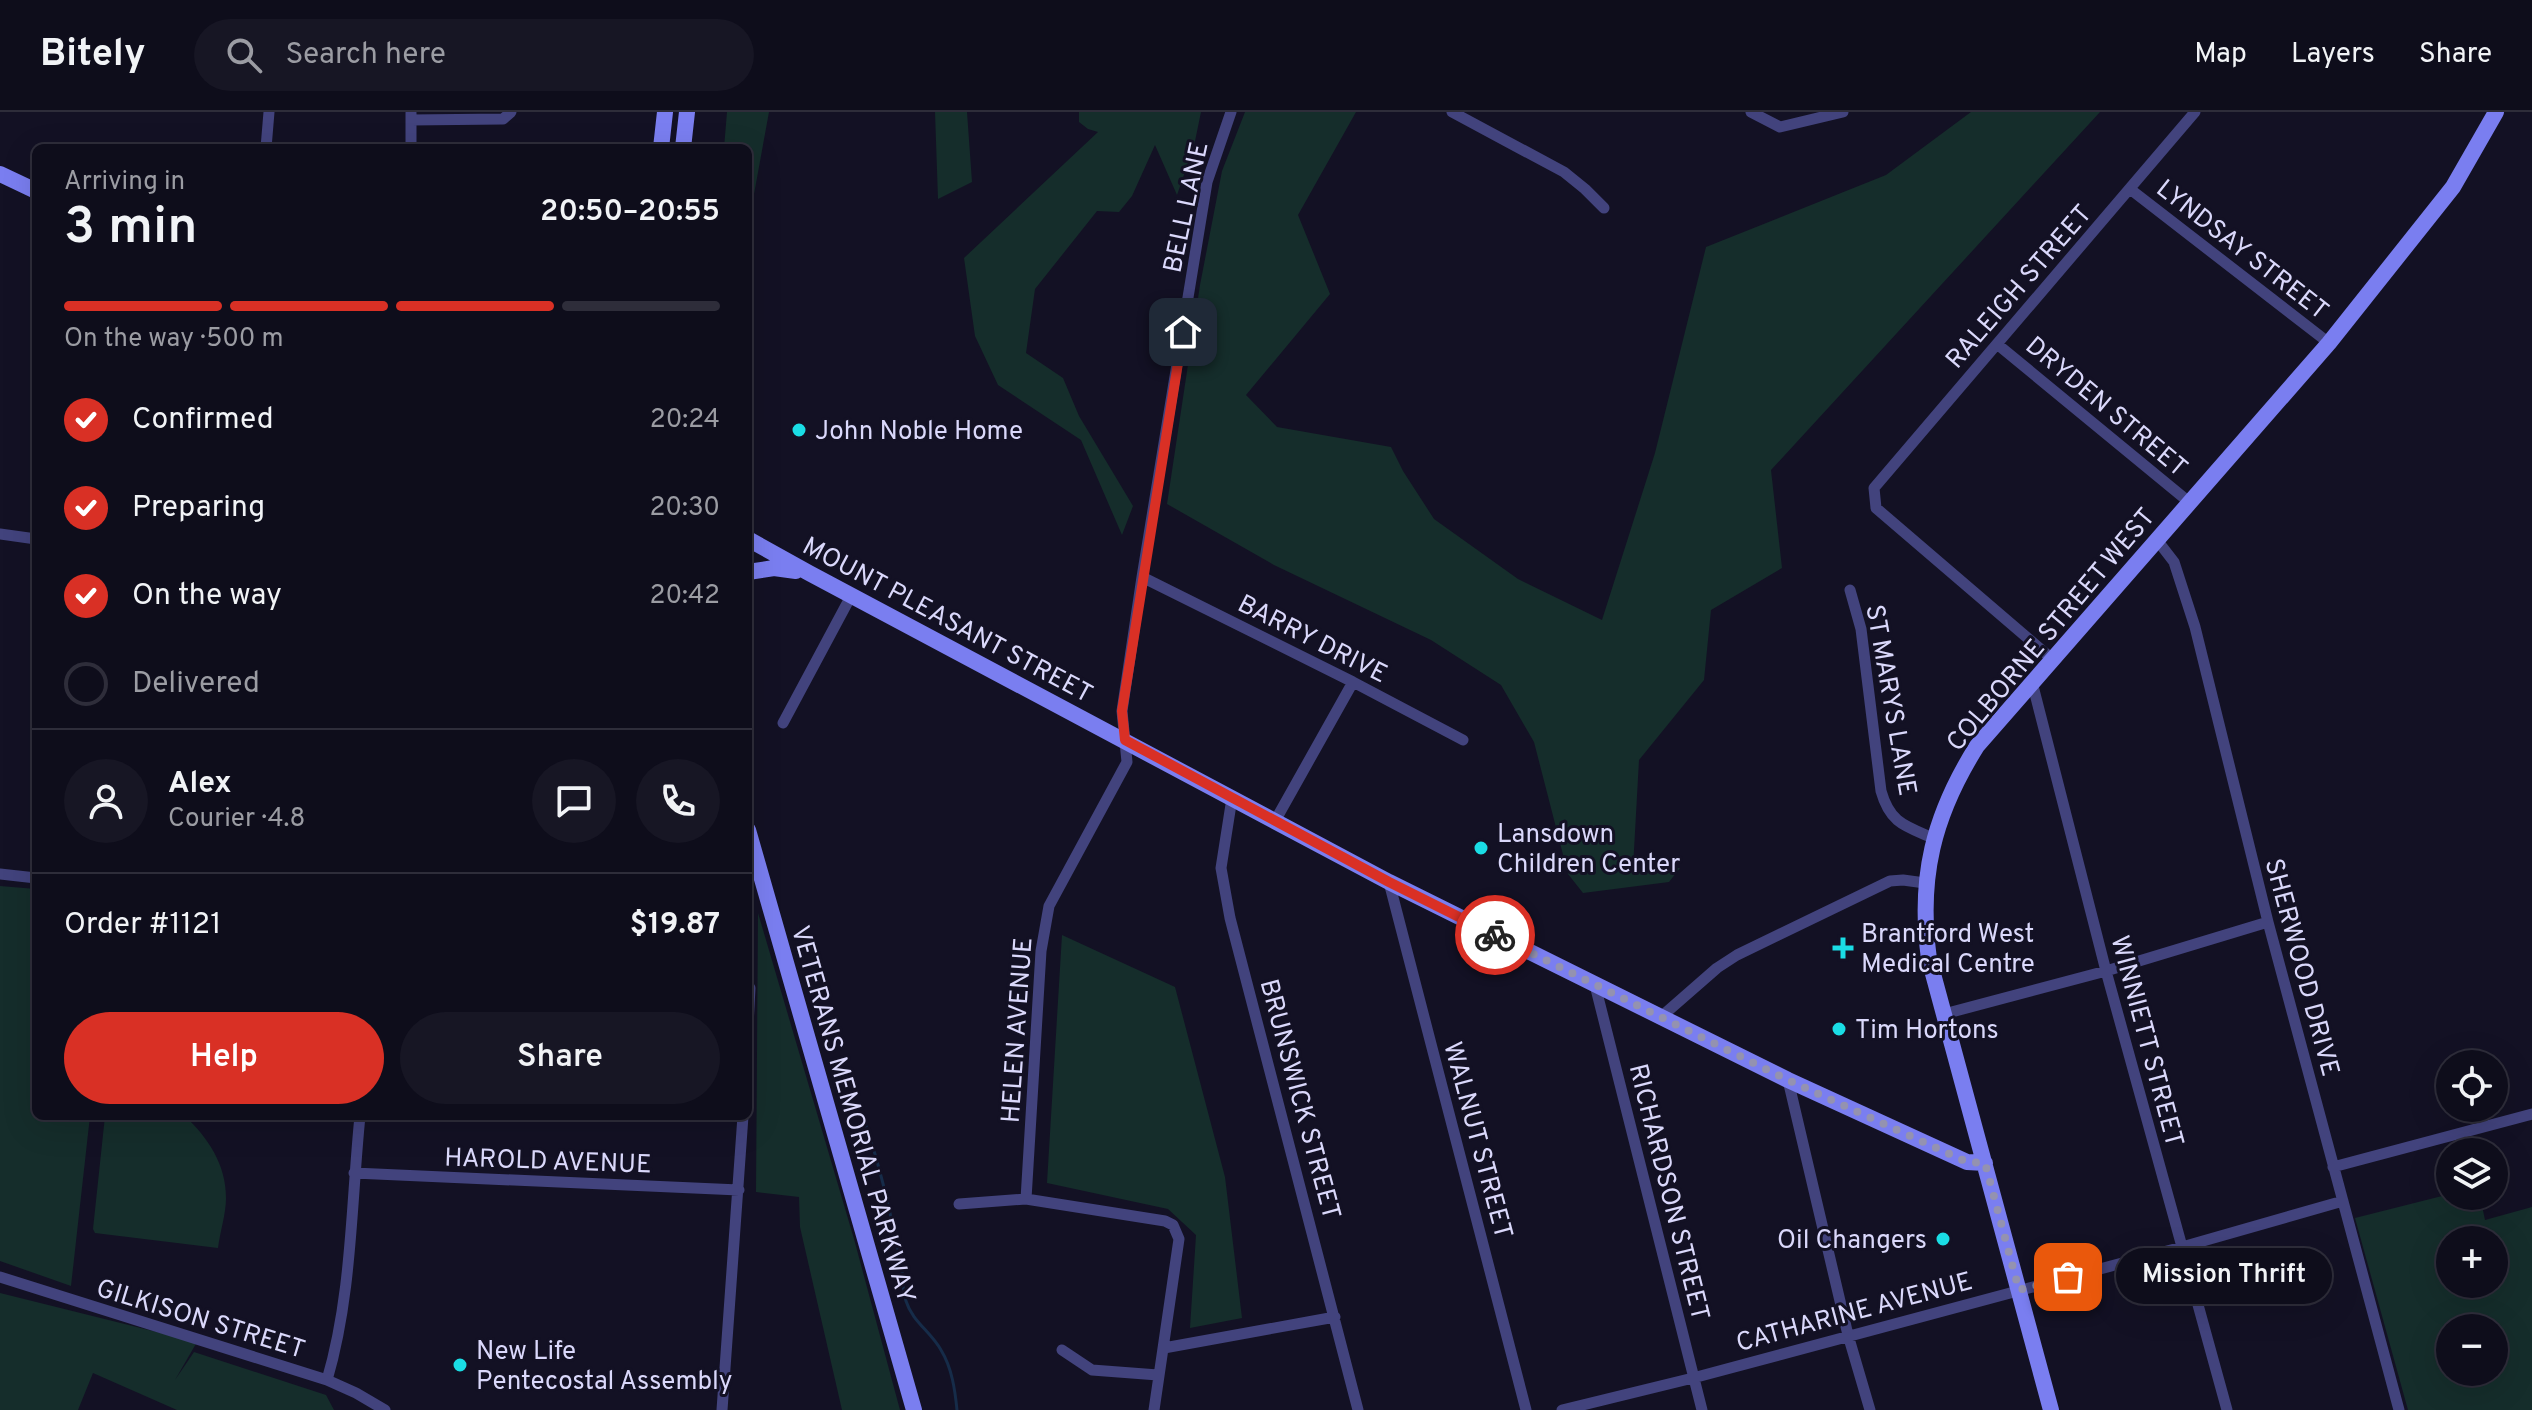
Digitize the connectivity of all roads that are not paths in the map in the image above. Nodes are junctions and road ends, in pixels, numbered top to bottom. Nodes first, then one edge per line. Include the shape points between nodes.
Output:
1 (269, 112) edge
2 (511, 112) edge
3 (665, 112) edge
4 (687, 112) edge
5 (1231, 112) edge
6 (1452, 112) edge
7 (1751, 112) edge
8 (1843, 112) edge
9 (2195, 112) edge
10 (2496, 112) edge
11 (411, 116) edge
12 (266, 144) edge
13 (411, 144) edge
14 (661, 144) edge
15 (683, 144) edge
16 (0, 174) edge
17 (32, 189) edge
18 (2130, 189) junction
19 (1604, 208) dead end
20 (2329, 343) junction
21 (1997, 344) junction
22 (2189, 502) junction
23 (0, 534) edge
24 (32, 538) edge
25 (2157, 540) junction
26 (752, 541) edge
27 (752, 571) edge
28 (809, 573) junction
29 (1142, 577) junction
30 (1850, 590) dead end
31 (851, 596) junction
32 (2052, 659) junction
33 (1353, 682) junction
34 (2032, 682) junction
35 (783, 723) dead end
36 (1125, 740) junction
37 (1463, 740) dead end
38 (1232, 798) junction
39 (1275, 821) junction
40 (1933, 838) junction
41 (752, 844) edge
42 (0, 874) edge
43 (32, 878) edge
44 (1389, 882) junction
45 (1925, 883) junction
46 (2268, 922) junction
47 (2106, 971) junction
48 (1595, 985) junction
49 (1944, 1014) junction
50 (1661, 1017) junction
51 (1788, 1080) junction
52 (2532, 1114) edge
53 (360, 1120) edge
54 (743, 1120) edge
55 (1985, 1163) junction
56 (2333, 1167) junction
57 (354, 1173) junction
58 (739, 1190) junction
59 (1026, 1199) junction
60 (2343, 1201) junction
61 (959, 1204) dead end
62 (2182, 1247) junction
63 (0, 1277) edge
64 (2019, 1290) junction
65 (1335, 1317) junction
66 (1848, 1335) junction
67 (1164, 1348) junction
68 (1062, 1350) dead end
69 (1158, 1375) junction
70 (1693, 1378) junction
71 (327, 1380) junction
72 (385, 1410) edge
73 (722, 1410) edge
74 (914, 1410) edge
75 (1154, 1410) edge
76 (1358, 1410) edge
77 (1526, 1410) edge
78 (1562, 1410) edge
79 (1702, 1410) edge
80 (1870, 1410) edge
81 (2051, 1410) edge
82 (2227, 1410) edge
83 (2399, 1410) edge

1 - 12 street
2 - 11 street via 503,119
3 - 14 main road
4 - 15 main road
5 - 29 street, BELL LANE via 1207,182
6 - 19 street via 1564,172
7 - 8 street via 1780,127
9 - 18 street, RALEIGH STREET
10 - 20 main road, COLBORNE STREET WEST via 2453,187
11 - 13 street
16 - 17 main road
18 - 20 street, LYNDSAY STREET
18 - 21 street, RALEIGH STREET
20 - 22 main road, COLBORNE STREET WEST
21 - 22 street, DRYDEN STREET
21 - 32 street, RALEIGH STREET via 1874,488 1876,508
22 - 25 main road, COLBORNE STREET WEST
23 - 24 street
25 - 32 main road, COLBORNE STREET WEST
25 - 46 street, SHERWOOD DRIVE via 2174,562 2195,627
26 - 28 main road, MOUNT PLEASANT STREET
27 - 28 main road via 774,568
28 - 31 main road, MOUNT PLEASANT STREET
29 - 33 street, BARRY DRIVE
29 - 36 street, BELL LANE via 1122,711
30 - 40 street, ST MARYS LANE via 1861,629 1885,806 1900,823
31 - 35 street
31 - 36 main road, MOUNT PLEASANT STREET
32 - 34 main road, COLBORNE STREET WEST
33 - 37 street, BARRY DRIVE
33 - 39 street
34 - 40 main road, COLBORNE STREET WEST via 1977,746
34 - 47 street, WINNIETT STREET
36 - 38 main road, MOUNT PLEASANT STREET
36 - 59 street, HELEN AVENUE via 1127,762 1049,906 1041,951
38 - 39 main road, MOUNT PLEASANT STREET
38 - 65 street, BRUNSWICK STREET via 1221,868 1230,918
39 - 44 main road, MOUNT PLEASANT STREET
40 - 45 main road, COLBORNE STREET WEST
41 - 74 main road, VETERANS MEMORIAL PARKWAY
42 - 43 street
44 - 48 main road, MOUNT PLEASANT STREET
44 - 77 street, WALNUT STREET
45 - 49 main road, COLBORNE STREET WEST via 1929,959
45 - 50 street via 1890,881 1763,942 1717,968
46 - 47 street
46 - 56 street, SHERWOOD DRIVE
47 - 49 street
47 - 62 street, WINNIETT STREET
48 - 50 main road, MOUNT PLEASANT STREET
48 - 70 street, RICHARDSON STREET
49 - 55 main road, COLBORNE STREET WEST
50 - 51 main road, MOUNT PLEASANT STREET
51 - 55 main road, MOUNT PLEASANT STREET via 1967,1162
51 - 66 street
52 - 56 street
53 - 57 street
54 - 58 street
55 - 64 main road, COLBORNE STREET WEST
56 - 60 street, SHERWOOD DRIVE
57 - 58 street, HAROLD AVENUE
57 - 71 street via 345,1304
58 - 73 street
59 - 61 street
59 - 67 street via 1173,1225 1179,1239
60 - 62 street, CATHARINE AVENUE
60 - 83 street, SHERWOOD DRIVE
62 - 64 street, CATHARINE AVENUE
62 - 82 street, WINNIETT STREET
63 - 71 street, GILKISON STREET
64 - 66 street, CATHARINE AVENUE
64 - 81 main road, COLBORNE STREET WEST
65 - 67 street
65 - 76 street, BRUNSWICK STREET
66 - 70 street, CATHARINE AVENUE
66 - 80 street
67 - 69 street
68 - 69 street via 1092,1370
69 - 75 street
70 - 78 street, CATHARINE AVENUE
70 - 79 street, RICHARDSON STREET
71 - 72 street, GILKISON STREET

